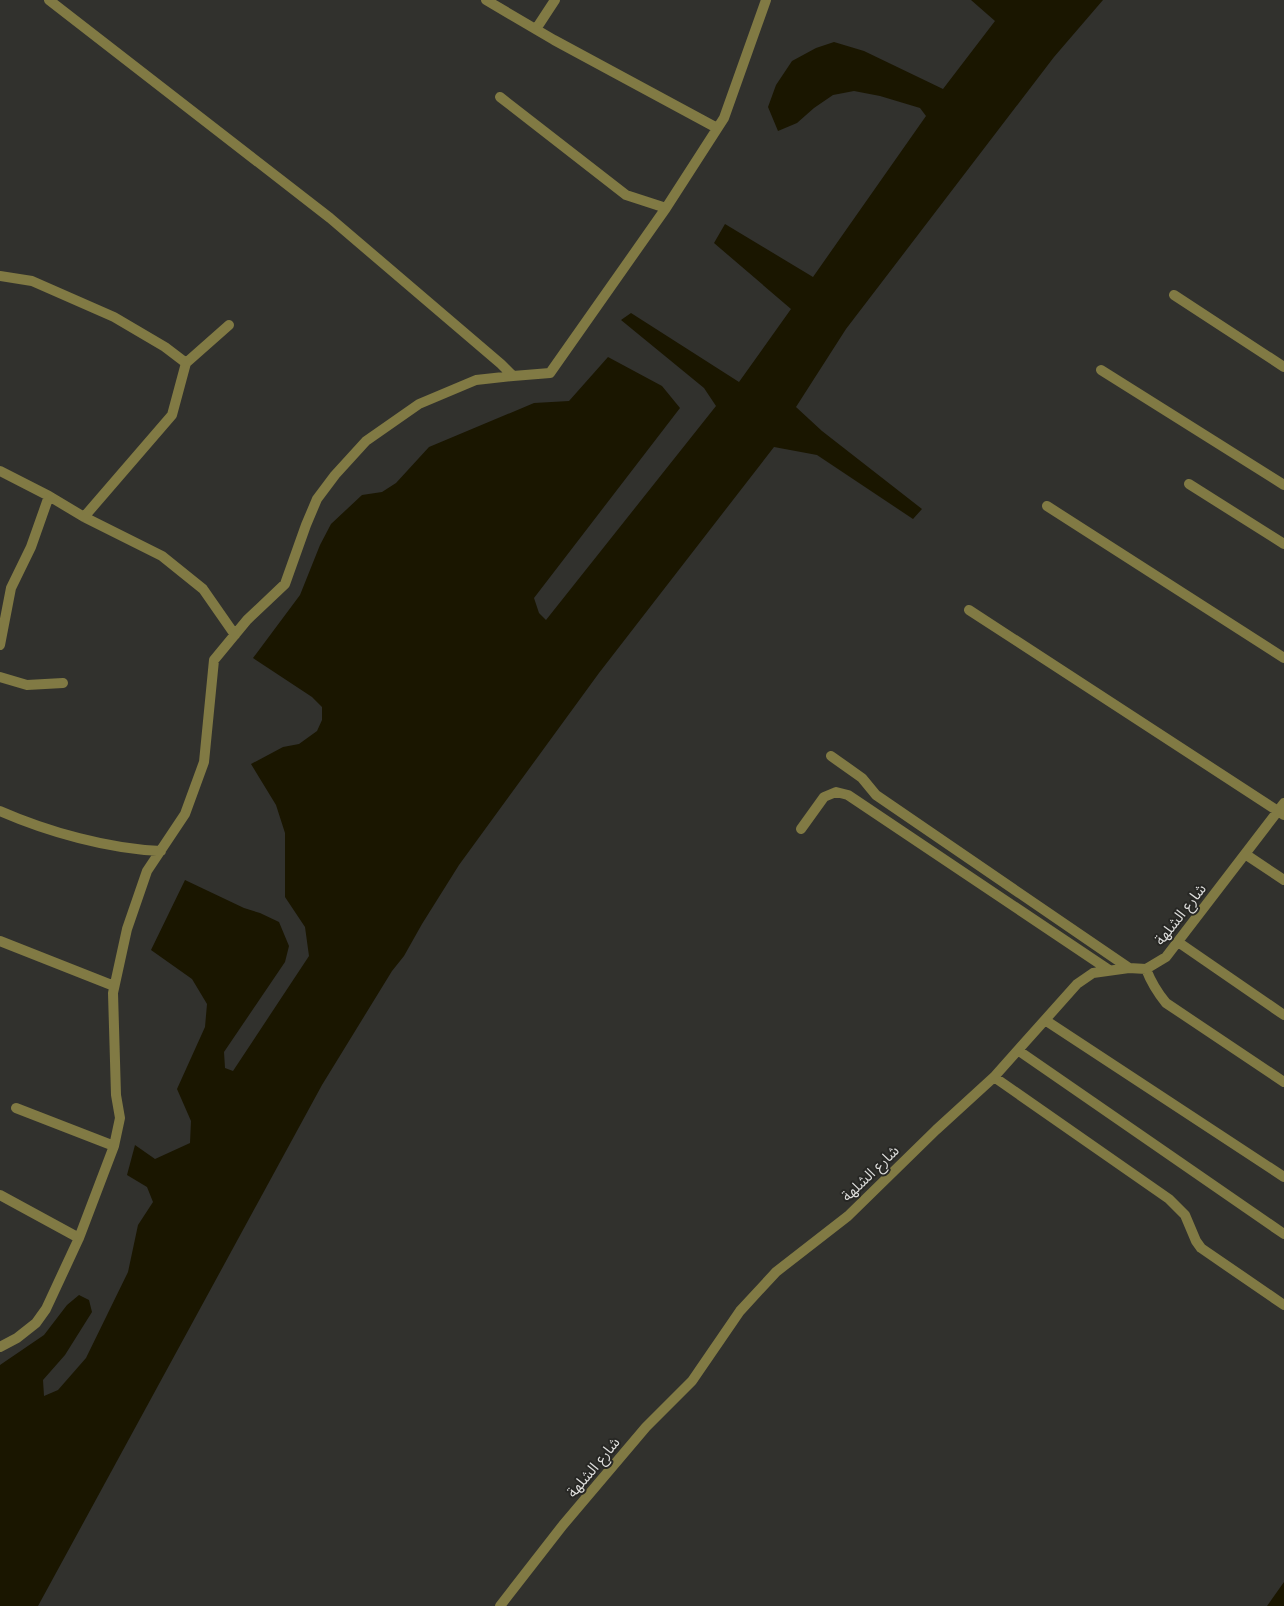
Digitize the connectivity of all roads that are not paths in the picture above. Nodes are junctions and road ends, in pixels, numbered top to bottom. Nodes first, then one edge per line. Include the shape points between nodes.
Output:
1 (49, 0) edge
2 (486, 0) edge
3 (555, 0) edge
4 (766, 0) edge
5 (536, 29) junction
6 (500, 97) dead end
7 (717, 128) junction
8 (666, 208) junction
9 (0, 276) edge
10 (1174, 295) dead end
11 (229, 325) dead end
12 (186, 363) junction
13 (1284, 368) edge
14 (1101, 370) dead end
15 (513, 376) junction
16 (0, 471) edge
17 (1190, 484) dead end
18 (1284, 485) edge
19 (49, 496) junction
20 (1046, 506) dead end
21 (84, 517) junction
22 (1284, 544) edge
23 (969, 610) dead end
24 (2, 631) edge
25 (235, 635) junction
26 (0, 645) edge
27 (1284, 658) edge
28 (0, 677) edge
29 (63, 683) dead end
30 (831, 756) dead end
31 (1282, 810) edge
32 (0, 811) edge
33 (801, 829) dead end
34 (161, 851) junction
35 (1245, 854) junction
36 (1284, 880) edge
37 (0, 941) edge
38 (1178, 942) junction
39 (1129, 968) junction
40 (1146, 968) junction
41 (1109, 970) junction
42 (114, 986) junction
43 (1284, 1015) edge
44 (1045, 1020) junction
45 (1019, 1050) junction
46 (994, 1078) junction
47 (1284, 1082) edge
48 (16, 1108) dead end
49 (114, 1146) junction
50 (1284, 1177) edge
51 (0, 1195) edge
52 (1284, 1234) edge
53 (79, 1238) junction
54 (1284, 1305) edge
55 (0, 1347) edge
56 (500, 1606) edge

1 - 15 street via 330,218
2 - 5 street
3 - 5 street
4 - 7 street via 724,118
5 - 7 street
6 - 8 street via 626,195
7 - 8 street
8 - 15 street via 550,374
9 - 12 street via 32,281 114,317
10 - 13 street
11 - 12 street
12 - 21 street via 172,415
14 - 18 street
15 - 25 street via 476,380 419,404 366,441 317,499 285,584
16 - 19 street
17 - 22 street
19 - 21 street
19 - 24 street via 12,588
20 - 27 street
21 - 25 street via 162,556 203,589
23 - 31 street
24 - 26 street
25 - 34 street via 214,660 204,762 185,814
28 - 29 street via 28,685
30 - 39 street via 862,778 876,795
31 - 35 street, شارع الشلهة
32 - 34 street via 26,822 107,845
33 - 41 street via 824,797 836,792 848,795
34 - 42 street via 147,871 138,896
35 - 36 street
35 - 38 street, شارع الشلهة
37 - 42 street
38 - 40 street, شارع الشلهة via 1166,957
38 - 43 street
39 - 40 street, شارع الشلهة
39 - 41 street, شارع الشلهة
40 - 47 street via 1157,993 1166,1003
41 - 44 street, شارع الشلهة via 1093,973 1076,984
42 - 49 street via 116,1094 120,1118
44 - 45 street, شارع الشلهة
44 - 50 street
45 - 46 street, شارع الشلهة
45 - 52 street
46 - 54 street via 1169,1199 1185,1215 1201,1248
46 - 56 street, شارع الشلهة via 848,1216 776,1272 740,1311 692,1381 646,1427
48 - 49 street
49 - 53 street
51 - 53 street
53 - 55 street via 46,1309 36,1323

